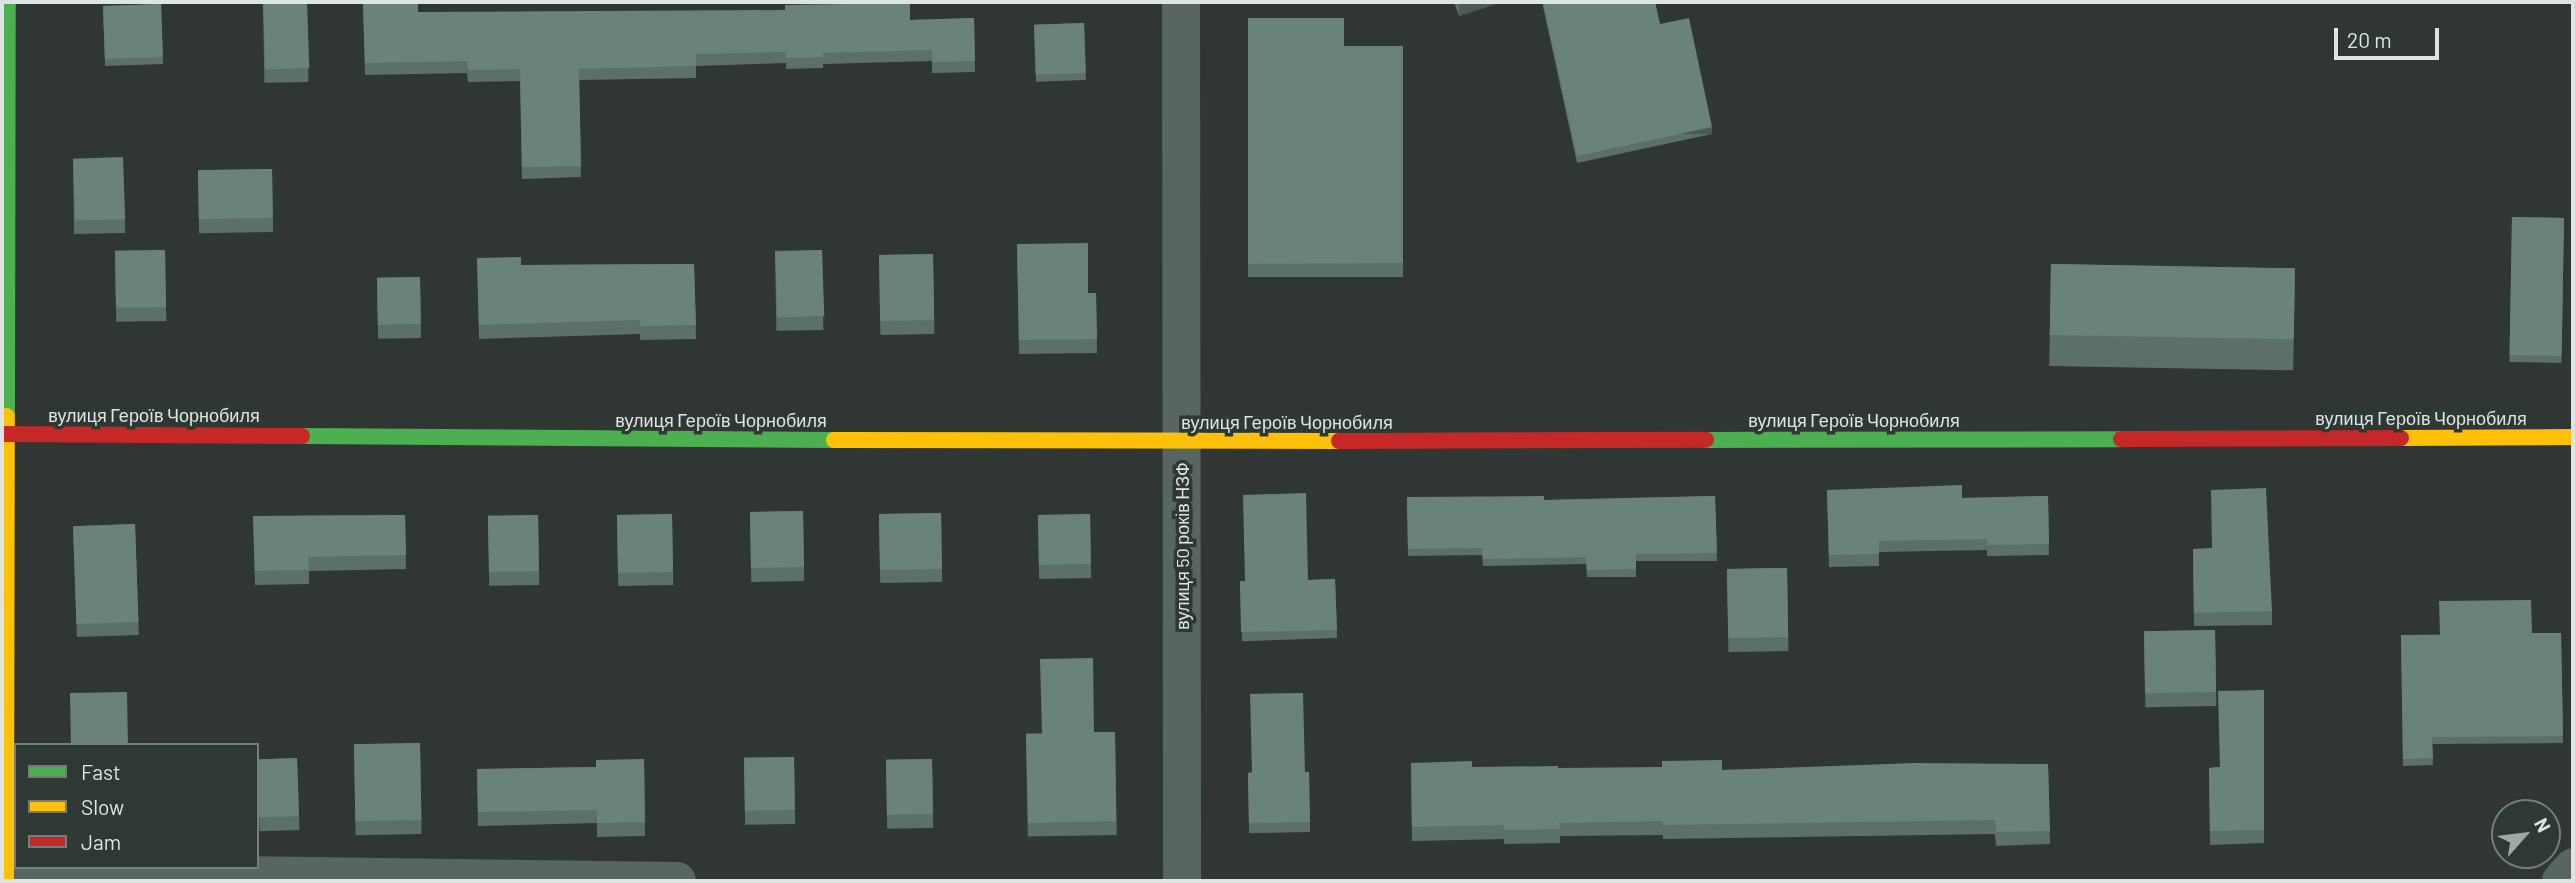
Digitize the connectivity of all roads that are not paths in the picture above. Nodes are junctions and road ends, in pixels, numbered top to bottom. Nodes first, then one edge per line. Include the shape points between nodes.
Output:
1 (8, 2) edge
2 (1181, 2) edge
3 (4, 433) edge
4 (2573, 437) edge
5 (1181, 442) junction
6 (2573, 867) edge
7 (6, 877) edge
8 (677, 881) edge
9 (1182, 881) edge
10 (2561, 881) edge

1 - 3 main road
2 - 5 street, вулиця 50 років НЗФ
3 - 5 main road, вулиця Героїв Чорнобиля
3 - 7 main road
4 - 5 main road, вулиця Героїв Чорнобиля
5 - 9 street, вулиця 50 років НЗФ
6 - 10 street
7 - 8 street

